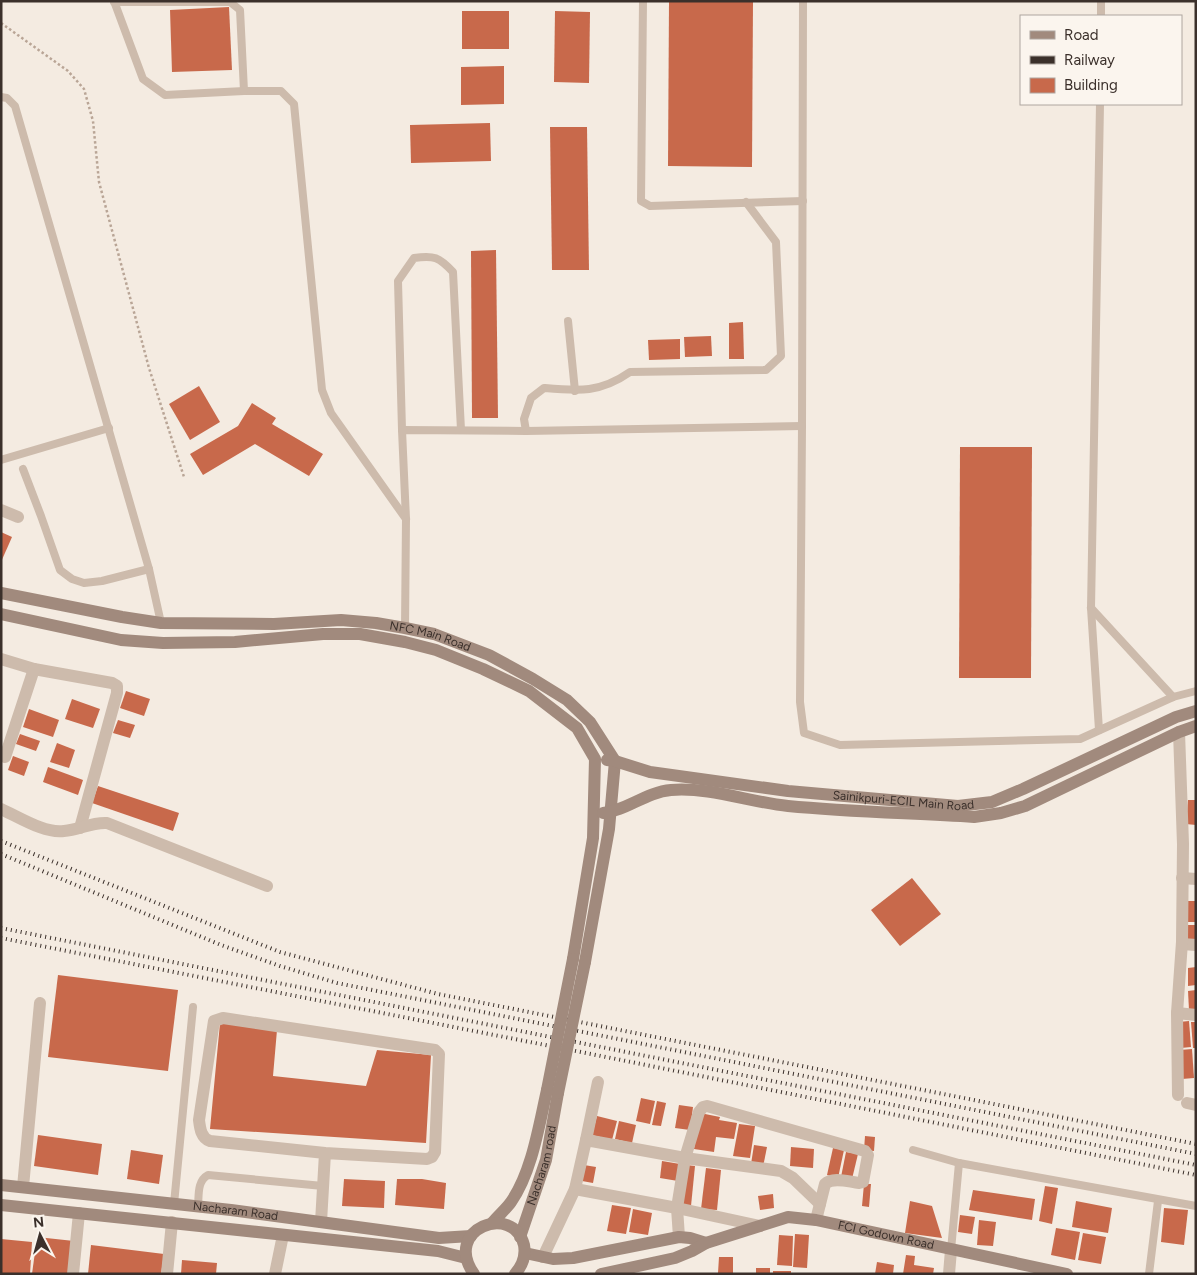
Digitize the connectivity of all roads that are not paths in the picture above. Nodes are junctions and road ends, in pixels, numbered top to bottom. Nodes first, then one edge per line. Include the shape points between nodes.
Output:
1 (644, 1) edge
2 (802, 1) edge
3 (1101, 1) edge
4 (114, 2) edge
5 (1101, 15) edge
6 (244, 91) junction
7 (1, 97) edge
8 (1100, 105) edge
9 (803, 200) junction
10 (746, 202) junction
11 (568, 321) dead end
12 (574, 390) junction
13 (802, 426) junction
14 (109, 428) junction
15 (402, 430) junction
16 (461, 430) junction
17 (526, 431) junction
18 (1, 460) edge
19 (23, 469) dead end
20 (1, 510) edge
21 (18, 517) dead end
22 (406, 518) junction
23 (149, 569) junction
24 (1, 593) edge
25 (1091, 608) junction
26 (1, 614) edge
27 (161, 623) junction
28 (405, 628) junction
29 (1, 659) edge
30 (34, 669) junction
31 (1196, 691) edge
32 (1173, 697) junction
33 (1196, 711) edge
34 (1196, 726) edge
35 (1099, 730) junction
36 (1179, 732) junction
37 (5, 757) dead end
38 (595, 759) junction
39 (615, 761) junction
40 (1, 809) edge
41 (611, 812) junction
42 (595, 814) junction
43 (80, 828) junction
44 (1190, 845) edge
45 (1182, 878) junction
46 (1196, 879) edge
47 (267, 886) dead end
48 (1182, 944) junction
49 (1196, 945) edge
50 (579, 961) junction
51 (40, 1002) dead end
52 (193, 1008) dead end
53 (1177, 1013) junction
54 (1196, 1015) edge
55 (598, 1082) dead end
56 (553, 1092) junction
57 (1187, 1101) edge
58 (586, 1140) junction
59 (913, 1150) dead end
60 (325, 1153) junction
61 (685, 1158) junction
62 (959, 1163) junction
63 (1, 1185) edge
64 (323, 1186) junction
65 (23, 1187) junction
66 (575, 1189) junction
67 (1158, 1200) junction
68 (174, 1204) junction
69 (820, 1204) junction
70 (1, 1205) edge
71 (198, 1206) junction
72 (1196, 1206) edge
73 (677, 1208) junction
74 (79, 1213) junction
75 (816, 1220) junction
76 (172, 1222) junction
77 (494, 1222) junction
78 (323, 1223) junction
79 (760, 1226) junction
80 (283, 1235) junction
81 (471, 1236) junction
82 (520, 1237) junction
83 (679, 1237) junction
84 (324, 1239) junction
85 (706, 1243) junction
86 (951, 1250) junction
87 (525, 1253) junction
88 (543, 1257) junction
89 (466, 1258) junction
90 (73, 1274) edge
91 (167, 1274) edge
92 (275, 1274) edge
93 (474, 1274) edge
94 (515, 1274) edge
95 (601, 1274) edge
96 (949, 1274) edge
97 (1067, 1274) edge
98 (1149, 1274) edge

1 - 10 lane via 641,201 650,206
2 - 9 lane
3 - 5 lane
4 - 6 lane via 143,79 165,95
4 - 6 lane via 230,2 240,10
6 - 22 lane via 281,91 294,104 322,390 331,413
7 - 14 lane via 16,106
8 - 25 lane
9 - 10 lane
9 - 13 lane
10 - 12 lane via 776,242 781,356 766,370 630,372 616,382
11 - 12 lane
12 - 17 lane via 544,388 531,398 524,419
13 - 17 lane
13 - 35 lane via 800,702 804,733 840,745 1080,739
14 - 18 lane
14 - 23 lane
15 - 16 lane
15 - 16 lane via 398,281 414,258 428,256 441,260 453,272
15 - 22 lane
16 - 17 lane
19 - 23 lane via 60,570 84,583
20 - 21 street
22 - 28 lane
23 - 27 lane
24 - 27 main road, NFC Main Road
25 - 32 lane
25 - 35 lane
26 - 38 main road, NFC Main Road via 121,640 164,644 323,634 360,634 405,642 482,668 529,691 577,728
27 - 28 main road, NFC Main Road via 274,624 341,620
28 - 39 main road, NFC Main Road via 434,634 489,655 567,700 590,722
29 - 30 street
30 - 37 street
30 - 43 street via 116,686 117,693
31 - 32 lane
32 - 35 lane
33 - 39 main road, Sainikpuri-ECIL Main Road via 1176,717 992,802 958,806 788,791 650,772
34 - 36 main road, Sainikpuri-ECIL Main Road
36 - 41 main road, Sainikpuri-ECIL Main Road via 1025,806 974,817 787,806 697,790 670,790 644,796
36 - 44 street
38 - 39 main road, Sainikpuri-ECIL Main Road
38 - 42 main road
39 - 41 main road
40 - 43 street via 49,831
41 - 42 main road, Sainikpuri-ECIL Main Road
41 - 50 main road
42 - 50 main road
43 - 47 street via 93,823 107,823
44 - 45 street
45 - 46 street
45 - 48 street
48 - 49 street
48 - 53 street
50 - 56 main road, bridge
51 - 65 street
52 - 68 lane
53 - 54 street
53 - 57 street
55 - 58 street
56 - 77 main road, Nacharam road via 523,1179 512,1201
56 - 82 main road, Nacharam road via 546,1160
58 - 61 street
58 - 66 street
59 - 62 lane
60 - 60 street via 206,1140 200,1129 200,1120 214,1020 223,1018 351,1036 435,1050 439,1054 435,1152 432,1157
60 - 64 street
61 - 69 street via 781,1171
61 - 69 street via 699,1112 708,1106 865,1151 868,1155 863,1182 828,1181
61 - 73 street
62 - 67 lane
62 - 86 lane
63 - 65 main road, Nacharam Road
64 - 71 lane via 208,1175 200,1182
64 - 78 street
65 - 68 main road, Nacharam Road
66 - 73 street
66 - 88 street
67 - 72 lane
67 - 98 lane
68 - 71 main road, Nacharam Road
69 - 75 street
70 - 74 main road, Nacharam Road
71 - 78 main road, Nacharam Road
73 - 79 street
73 - 83 street
74 - 76 main road, Nacharam Road
74 - 90 street
75 - 79 main road, FCI Godown Road via 788,1217
75 - 86 main road, FCI Godown Road
76 - 80 main road, Nacharam Road
76 - 91 street
77 - 81 main road, Nacharam road via 477,1229
77 - 82 main road via 508,1226
78 - 81 main road, Nacharam Road via 439,1238
78 - 84 main road
79 - 85 main road, FCI Godown Road
80 - 84 main road, Nacharam Road
80 - 92 street
81 - 89 main road
82 - 87 main road
83 - 85 main road
83 - 88 main road via 573,1258
84 - 89 main road, Nacharam Road via 438,1251
85 - 95 main road, FCI Godown Road via 675,1258
86 - 96 street
86 - 97 main road, FCI Godown Road
87 - 88 main road
87 - 94 main road
89 - 93 main road

